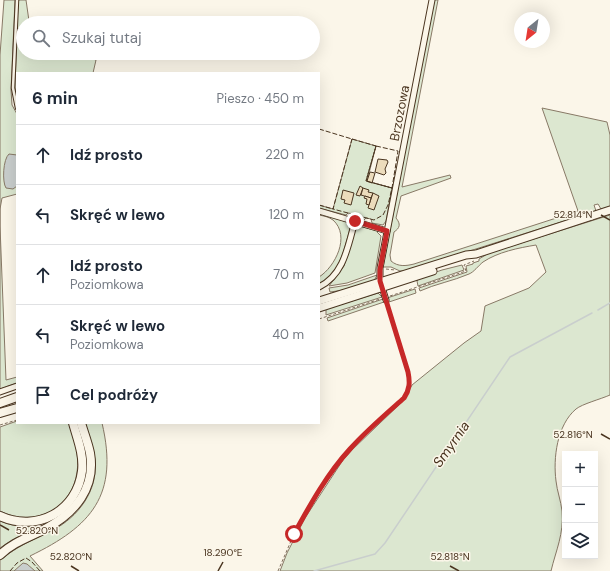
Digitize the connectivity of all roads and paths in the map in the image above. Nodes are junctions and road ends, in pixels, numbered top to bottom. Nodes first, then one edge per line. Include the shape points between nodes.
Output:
1 (17, 0) edge
2 (432, 0) edge
3 (16, 16) edge
4 (16, 22) edge
5 (16, 103) edge
6 (610, 210) edge
7 (320, 211) edge
8 (355, 221) junction
9 (387, 231) junction
10 (477, 257) junction
11 (380, 268) junction
12 (395, 270) dead end
13 (381, 285) junction
14 (320, 286) edge
15 (386, 299) junction
16 (320, 301) edge
17 (320, 308) edge
18 (320, 319) edge
19 (16, 386) edge
20 (0, 392) edge
21 (16, 397) edge
22 (0, 403) edge
23 (16, 408) edge
24 (0, 413) edge
25 (16, 420) edge
26 (73, 424) edge
27 (81, 424) edge
28 (0, 425) edge
29 (0, 516) edge
30 (0, 554) edge
31 (278, 571) edge

1 - 3 lane
2 - 9 street, Brzozowa
4 - 5 lane via 13,88
6 - 10 main road
7 - 8 street
8 - 9 street
8 - 14 street via 340,268 330,280
9 - 11 street, Brzozowa
10 - 13 main road
10 - 15 path via 464,265 466,271
11 - 12 path
11 - 13 street, Brzozowa
13 - 15 street, Brzozowa
13 - 16 main road
13 - 17 main road
15 - 18 path
15 - 31 path via 408,372 409,388 404,398 351,448 333,471 294,534
19 - 20 street
21 - 22 main road
23 - 24 main road
25 - 28 path
26 - 29 main road via 82,459 81,477 73,497 57,513 38,521 19,522
27 - 30 main road via 90,452 91,467 83,496 69,514

